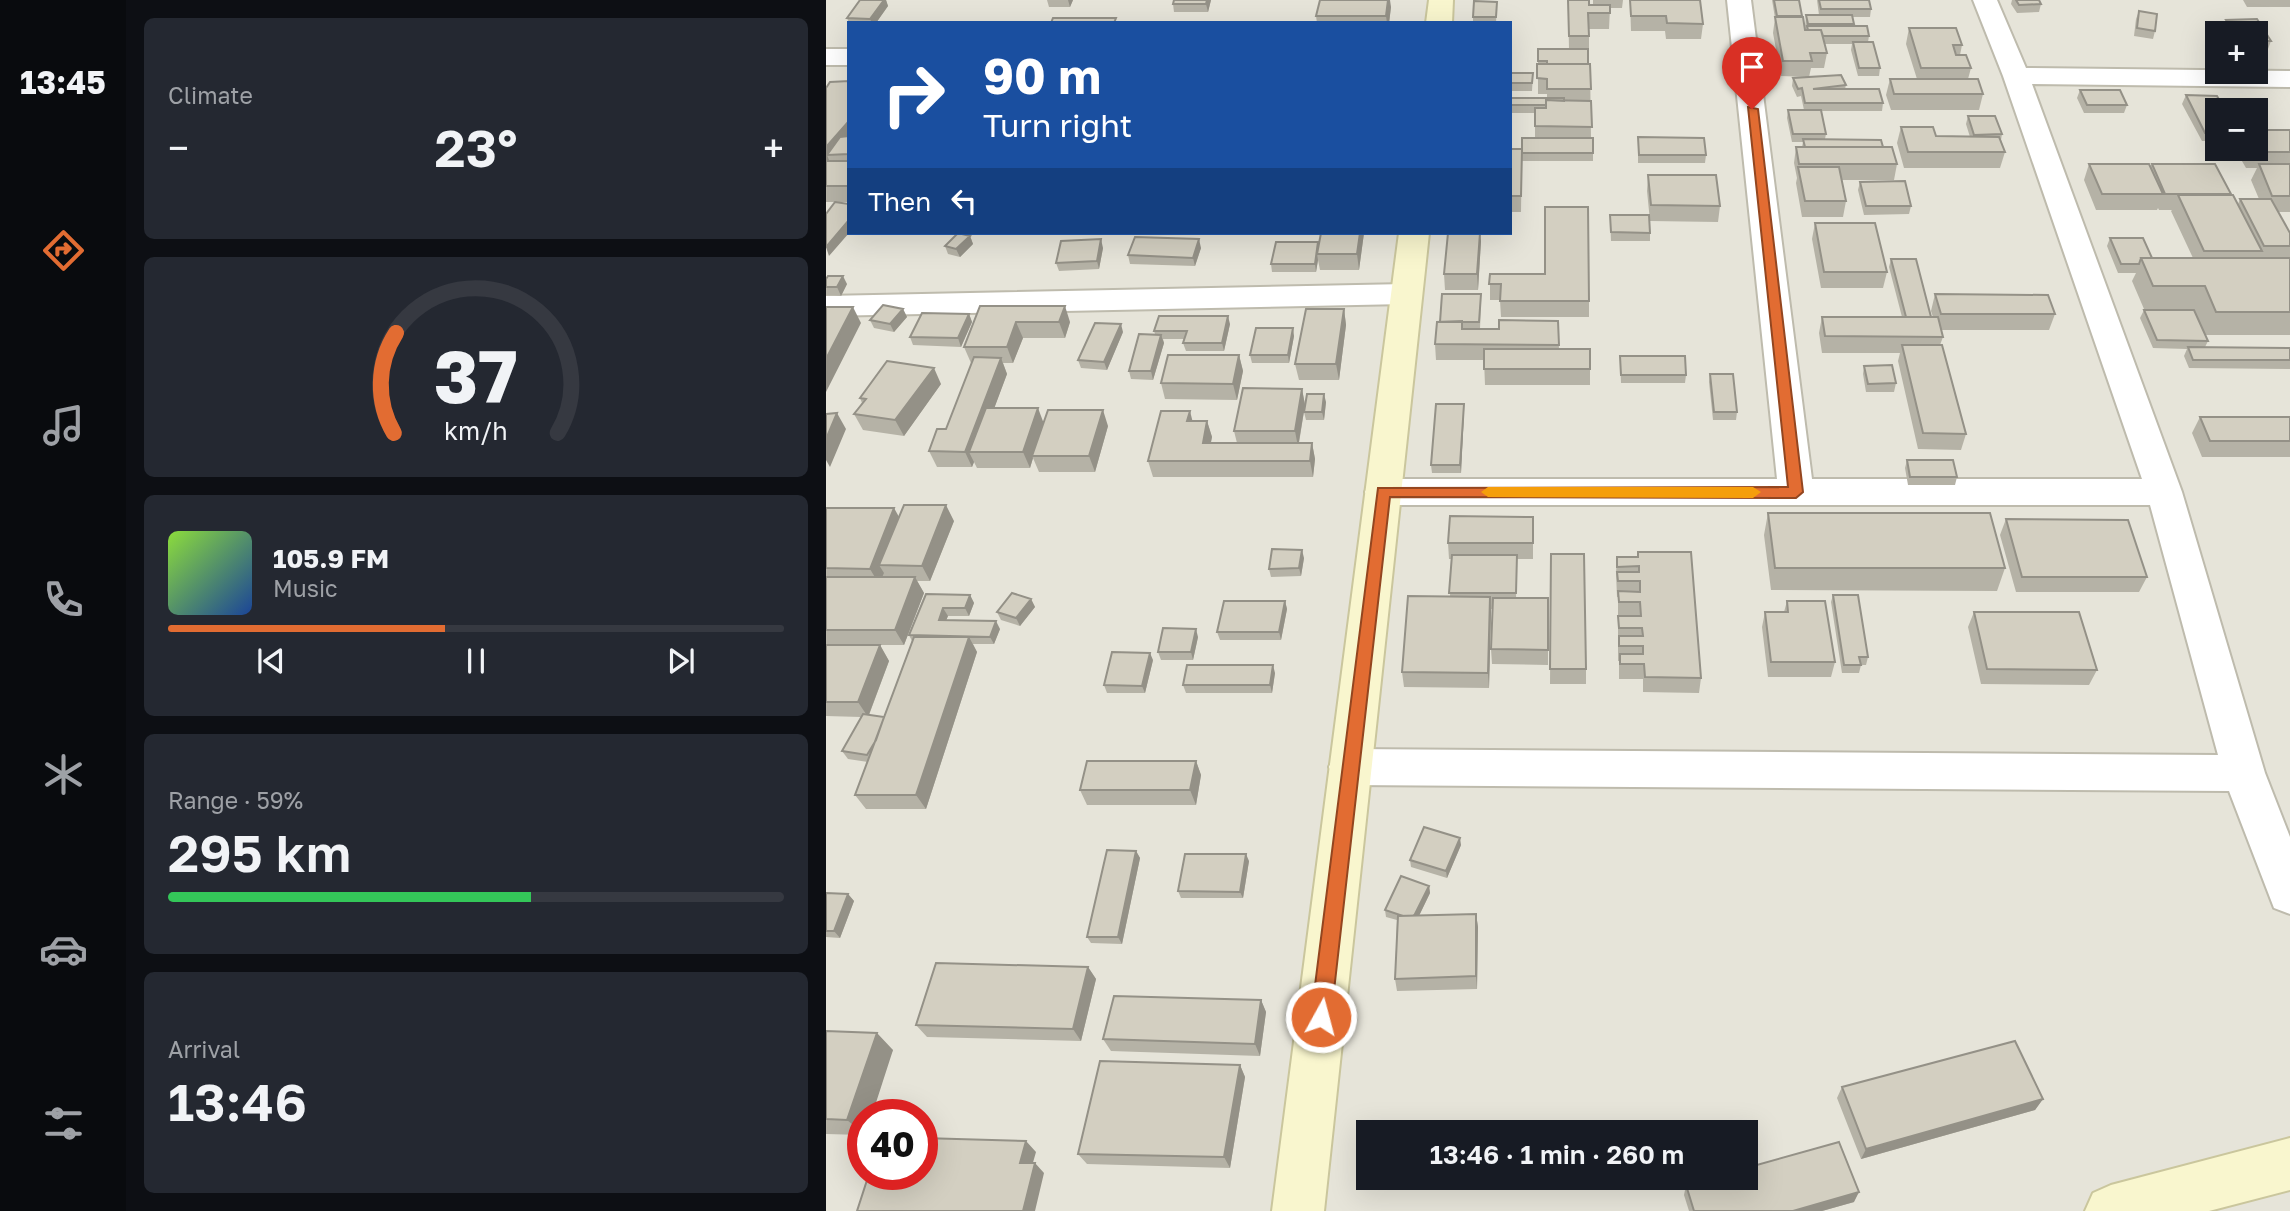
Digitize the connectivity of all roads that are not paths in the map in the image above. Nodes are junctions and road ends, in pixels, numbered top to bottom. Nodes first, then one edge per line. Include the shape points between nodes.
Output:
1 (1441, 0) edge
2 (1740, 0) edge
3 (1984, 0) edge
4 (1439, 21) edge
5 (826, 57) edge
6 (847, 57) edge
7 (2016, 76) junction
8 (2290, 79) edge
9 (1414, 235) edge
10 (1406, 295) junction
11 (826, 306) edge
12 (1383, 492) junction
13 (1796, 492) junction
14 (2164, 492) junction
15 (1350, 767) junction
16 (2244, 773) junction
17 (2290, 894) edge
18 (2290, 1164) edge
19 (1298, 1211) edge
20 (2111, 1211) edge

1 - 4 street
2 - 13 street
3 - 7 street
5 - 6 street
7 - 8 street
7 - 14 street
9 - 10 street
10 - 11 street
10 - 12 street
12 - 13 street
12 - 15 street
13 - 14 street
14 - 16 street
15 - 16 street
15 - 19 street
16 - 17 street
18 - 20 street

